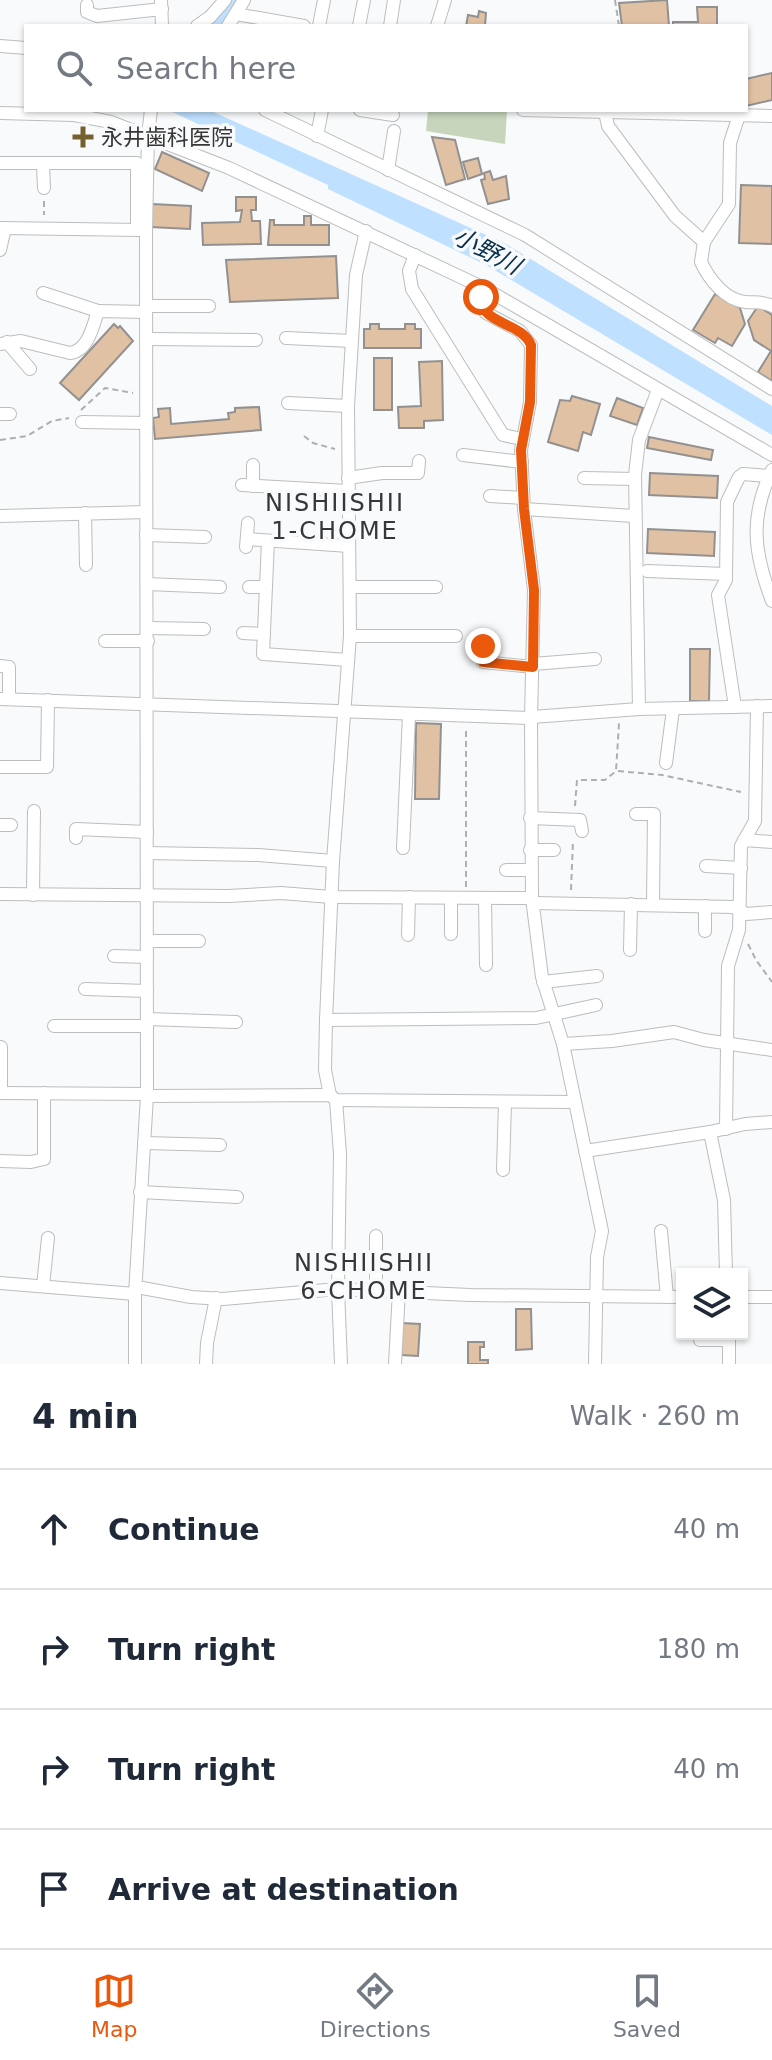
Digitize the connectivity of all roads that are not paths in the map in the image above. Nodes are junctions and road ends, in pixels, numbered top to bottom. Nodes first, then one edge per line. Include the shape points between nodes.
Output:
1 (225, 0) edge
2 (244, 0) edge
3 (324, 0) edge
4 (364, 0) edge
5 (394, 0) edge
6 (445, 0) edge
7 (87, 5) dead end
8 (162, 5) edge
9 (236, 14) junction
10 (200, 24) edge
11 (229, 24) edge
12 (293, 24) edge
13 (319, 24) edge
14 (359, 24) edge
15 (390, 24) edge
16 (438, 24) edge
17 (0, 46) edge
18 (24, 48) edge
19 (151, 112) edge
20 (269, 112) edge
21 (322, 112) edge
22 (373, 112) edge
23 (605, 112) edge
24 (656, 112) edge
25 (0, 113) edge
26 (393, 115) dead end
27 (739, 115) junction
28 (772, 116) edge
29 (148, 130) junction
30 (394, 131) dead end
31 (317, 136) junction
32 (0, 163) edge
33 (43, 164) junction
34 (388, 170) junction
35 (44, 188) road end
36 (2, 228) edge
37 (142, 230) junction
38 (366, 231) junction
39 (704, 242) junction
40 (0, 250) edge
41 (415, 255) junction
42 (484, 288) junction
43 (43, 293) dead end
44 (209, 306) dead end
45 (772, 306) edge
46 (146, 309) junction
47 (98, 311) junction
48 (286, 338) dead end
49 (146, 339) junction
50 (256, 340) dead end
51 (352, 341) junction
52 (4, 343) edge
53 (30, 369) dead end
54 (772, 389) edge
55 (658, 390) junction
56 (288, 403) dead end
57 (348, 406) junction
58 (82, 422) dead end
59 (146, 423) junction
60 (522, 439) junction
61 (463, 455) dead end
62 (772, 455) edge
63 (419, 461) dead end
64 (522, 462) junction
65 (253, 465) dead end
66 (771, 473) edge
67 (584, 478) dead end
68 (635, 479) junction
69 (348, 484) junction
70 (490, 496) dead end
71 (524, 504) junction
72 (146, 512) junction
73 (85, 513) junction
74 (0, 516) edge
75 (634, 516) junction
76 (248, 523) dead end
77 (146, 535) junction
78 (205, 537) dead end
79 (268, 541) junction
80 (349, 546) junction
81 (86, 565) dead end
82 (647, 571) dead end
83 (726, 574) junction
84 (147, 584) junction
85 (220, 587) dead end
86 (249, 587) dead end
87 (266, 587) junction
88 (350, 587) junction
89 (436, 587) dead end
90 (772, 601) edge
91 (148, 628) junction
92 (204, 629) dead end
93 (243, 633) dead end
94 (264, 634) junction
95 (350, 636) junction
96 (456, 636) dead end
97 (105, 641) dead end
98 (148, 641) junction
99 (483, 646) dead end
100 (595, 659) dead end
101 (348, 660) junction
102 (533, 665) junction
103 (0, 666) edge
104 (5, 699) edge
105 (48, 700) junction
106 (147, 704) junction
107 (757, 706) junction
108 (772, 706) edge
109 (735, 707) junction
110 (639, 709) junction
111 (673, 709) junction
112 (344, 712) junction
113 (409, 715) junction
114 (532, 718) junction
115 (666, 763) dead end
116 (0, 767) edge
117 (34, 811) dead end
118 (636, 814) dead end
119 (530, 818) junction
120 (578, 825) road end
121 (147, 832) junction
122 (76, 838) dead end
123 (744, 840) junction
124 (772, 842) edge
125 (403, 848) dead end
126 (530, 850) junction
127 (554, 850) dead end
128 (147, 853) junction
129 (333, 861) junction
130 (706, 866) dead end
131 (741, 868) junction
132 (506, 870) dead end
133 (531, 870) junction
134 (0, 894) edge
135 (33, 895) junction
136 (147, 896) junction
137 (331, 897) junction
138 (409, 897) junction
139 (451, 898) junction
140 (485, 898) junction
141 (533, 900) junction
142 (631, 904) junction
143 (653, 904) junction
144 (705, 906) junction
145 (741, 911) junction
146 (772, 912) edge
147 (705, 931) dead end
148 (451, 934) dead end
149 (408, 935) dead end
150 (147, 941) junction
151 (199, 941) dead end
152 (630, 950) dead end
153 (114, 956) dead end
154 (147, 957) junction
155 (486, 965) dead end
156 (597, 976) dead end
157 (543, 982) junction
158 (85, 989) dead end
159 (147, 991) junction
160 (596, 1005) dead end
161 (554, 1014) junction
162 (229, 1018) dead end
163 (326, 1020) junction
164 (147, 1023) junction
165 (54, 1026) dead end
166 (727, 1043) junction
167 (563, 1044) junction
168 (1, 1047) edge
169 (772, 1050) edge
170 (0, 1093) edge
171 (44, 1093) junction
172 (147, 1095) junction
173 (333, 1098) junction
174 (505, 1102) junction
175 (575, 1102) junction
176 (772, 1122) edge
177 (726, 1129) junction
178 (710, 1132) junction
179 (144, 1143) junction
180 (220, 1145) dead end
181 (585, 1151) junction
182 (0, 1161) edge
183 (503, 1170) dead end
184 (140, 1192) junction
185 (237, 1197) dead end
186 (661, 1231) dead end
187 (376, 1236) dead end
188 (48, 1238) dead end
189 (726, 1268) edge
190 (0, 1283) edge
191 (43, 1286) junction
192 (338, 1289) junction
193 (136, 1290) junction
194 (376, 1290) junction
195 (399, 1290) junction
196 (595, 1297) junction
197 (667, 1297) junction
198 (676, 1297) edge
199 (748, 1297) edge
200 (772, 1297) edge
201 (216, 1298) junction
202 (729, 1340) edge
203 (135, 1364) edge
204 (206, 1364) edge
205 (341, 1364) edge
206 (395, 1364) edge
207 (595, 1364) edge
208 (729, 1364) edge

1 - 10 street
2 - 9 street
3 - 13 street
4 - 14 street
5 - 15 street
6 - 16 street
7 - 8 street via 87,12 97,16
9 - 11 street
9 - 12 street
17 - 18 street
19 - 29 street
20 - 31 street
21 - 31 street
22 - 26 street
23 - 39 street via 608,126 665,204
24 - 27 street
25 - 29 street via 74,115
27 - 28 street
27 - 39 street via 730,143 729,204
29 - 37 street
29 - 38 street
30 - 34 street
31 - 34 street
32 - 33 street
33 - 35 street
33 - 37 street via 137,163
34 - 54 street via 525,235
36 - 37 street
36 - 40 street
37 - 46 street
38 - 41 street
38 - 51 street via 356,275
39 - 45 street via 701,262 723,292
41 - 42 street
41 - 60 street via 409,271 412,289 503,435
42 - 55 street
42 - 60 street via 481,307 520,331 531,345 530,402
43 - 47 street
44 - 46 street
46 - 47 street
46 - 49 street
47 - 52 street via 86,344 76,353
48 - 51 street
49 - 50 street
49 - 59 street
51 - 57 street
52 - 53 street
55 - 62 street
55 - 68 street via 637,448
56 - 57 street
57 - 69 street
58 - 59 street
59 - 72 street
60 - 64 street
61 - 64 street
63 - 69 street via 418,473 382,473
64 - 71 street
65 - 69 street via 248,486
66 - 83 street via 743,474 730,493
66 - 90 street via 756,519 756,543
67 - 68 street
68 - 75 street
69 - 80 street
70 - 71 street
71 - 75 street
71 - 102 street via 534,590
72 - 73 street
72 - 77 street
73 - 74 street
73 - 81 street
75 - 110 street
76 - 79 street via 247,543
77 - 78 street
77 - 84 street
79 - 80 street
79 - 87 street
80 - 88 street
82 - 83 street
83 - 109 street via 718,600
84 - 85 street
84 - 91 street
86 - 87 street
87 - 94 street
88 - 89 street
88 - 95 street
91 - 92 street
91 - 98 street
93 - 94 street
94 - 101 street via 263,654
95 - 96 street
95 - 101 street
97 - 98 street
98 - 106 street
99 - 102 street via 483,662
100 - 102 street
101 - 112 street
102 - 114 street
103 - 104 street via 9,667
104 - 105 street
105 - 106 street
105 - 116 street via 47,767
106 - 112 street
106 - 121 street
107 - 108 street
107 - 109 street
107 - 123 street via 755,821
109 - 111 street
110 - 111 street
110 - 114 street
111 - 115 street
112 - 113 street
112 - 129 street
113 - 114 street
113 - 125 street
114 - 119 street
117 - 135 street
118 - 143 street via 654,814
119 - 120 street
119 - 126 street
121 - 122 street via 76,829
121 - 128 street
123 - 124 street
123 - 131 street
126 - 127 street
126 - 133 street
128 - 129 street
128 - 136 street
129 - 137 street
130 - 131 street
131 - 145 street
132 - 133 street
133 - 141 street
134 - 135 street
135 - 136 street
136 - 137 street
136 - 150 street
137 - 138 street
137 - 163 street
138 - 139 street
138 - 149 street
139 - 140 street
139 - 148 street
140 - 141 street
140 - 155 street via 479,946
141 - 142 street
141 - 157 street
142 - 143 street
142 - 152 street
143 - 144 street
144 - 145 street
144 - 147 street
145 - 146 street
145 - 166 street via 728,966
150 - 151 street
150 - 154 street
153 - 154 street
154 - 159 street
156 - 157 street
157 - 161 street
158 - 159 street
159 - 164 street
160 - 161 street
161 - 163 street
161 - 167 street
162 - 164 street
163 - 173 street via 325,1070
164 - 165 street
164 - 172 street
166 - 167 street via 674,1032
166 - 169 street
166 - 177 street
167 - 175 street
168 - 170 street
170 - 171 street
171 - 172 street
171 - 182 street via 44,1159
172 - 173 street
172 - 179 street
173 - 174 street
173 - 192 street via 340,1154
174 - 175 street
174 - 183 street
175 - 181 street
176 - 177 street
177 - 178 street
178 - 181 street
178 - 189 street via 724,1200
179 - 180 street
179 - 184 street
181 - 196 street via 602,1231
184 - 185 street
184 - 193 street
186 - 197 street
187 - 194 street
188 - 191 street
190 - 191 street
191 - 193 street
192 - 194 street
192 - 201 street
192 - 205 street
193 - 201 street
193 - 203 street
194 - 195 street
195 - 196 street
195 - 206 street
196 - 197 street
196 - 207 street
197 - 198 street
199 - 200 street
201 - 204 street
202 - 208 street

